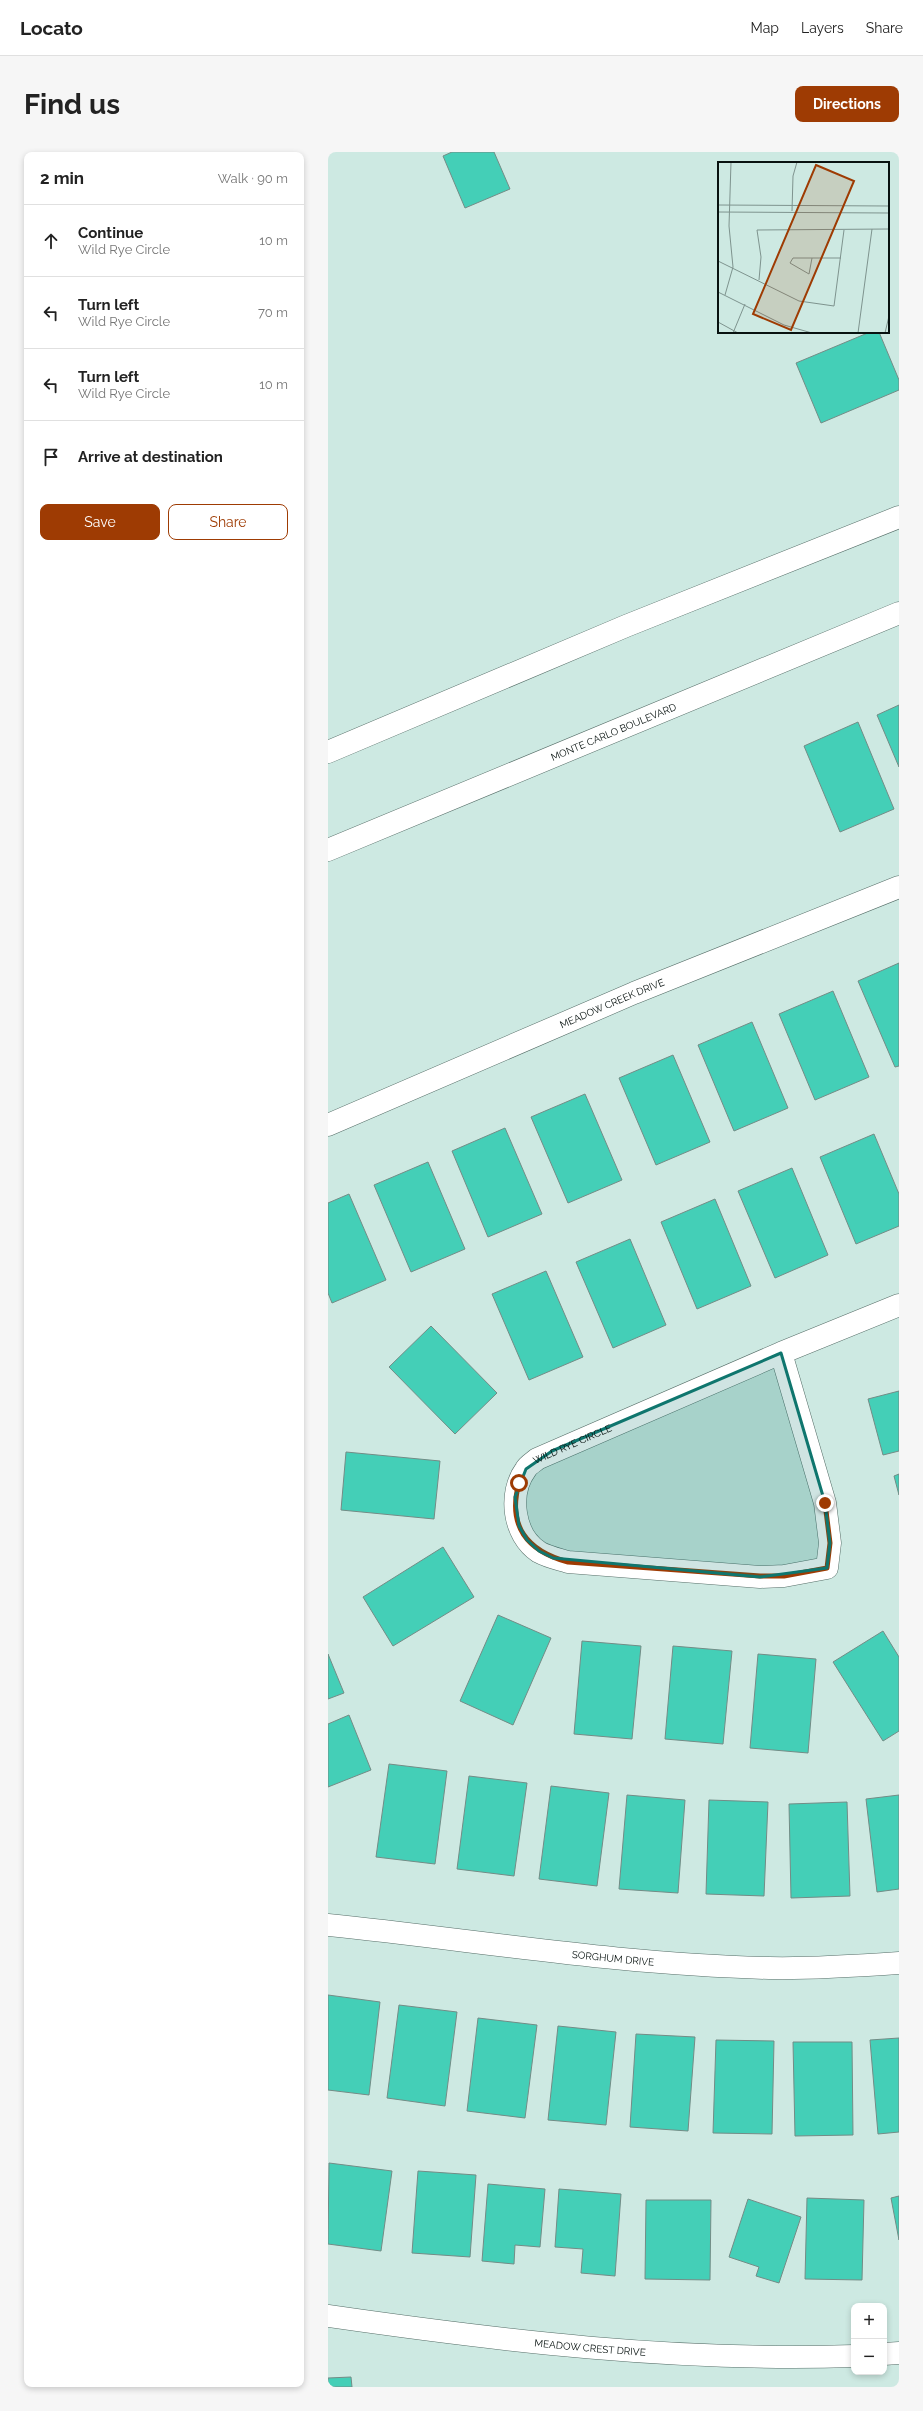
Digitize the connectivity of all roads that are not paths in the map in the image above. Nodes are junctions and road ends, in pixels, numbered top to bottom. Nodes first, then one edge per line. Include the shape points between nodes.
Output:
1 (899, 517) edge
2 (899, 613) edge
3 (328, 752) edge
4 (328, 850) edge
5 (899, 887) edge
6 (328, 1125) edge
7 (899, 1305) edge
8 (781, 1353) junction
9 (328, 1925) edge
10 (899, 1963) edge
11 (328, 2316) edge
12 (899, 2353) edge
13 (887, 2354) edge
14 (851, 2356) edge

1 - 3 street via 626,626
2 - 4 street, MONTE CARLO BOULEVARD
5 - 6 street, MEADOW CREEK DRIVE via 634,993
7 - 8 street, WILD RYE CIRCLE
8 - 8 street, WILD RYE CIRCLE via 537,1459 526,1468 515,1497 519,1526 527,1540 539,1551 568,1562 760,1576 784,1576 827,1568 830,1543 825,1503
9 - 10 street, SORGHUM DRIVE via 562,1953 697,1965 770,1968
11 - 14 street, MEADOW CREST DRIVE via 504,2339 661,2352 754,2356
12 - 13 street

